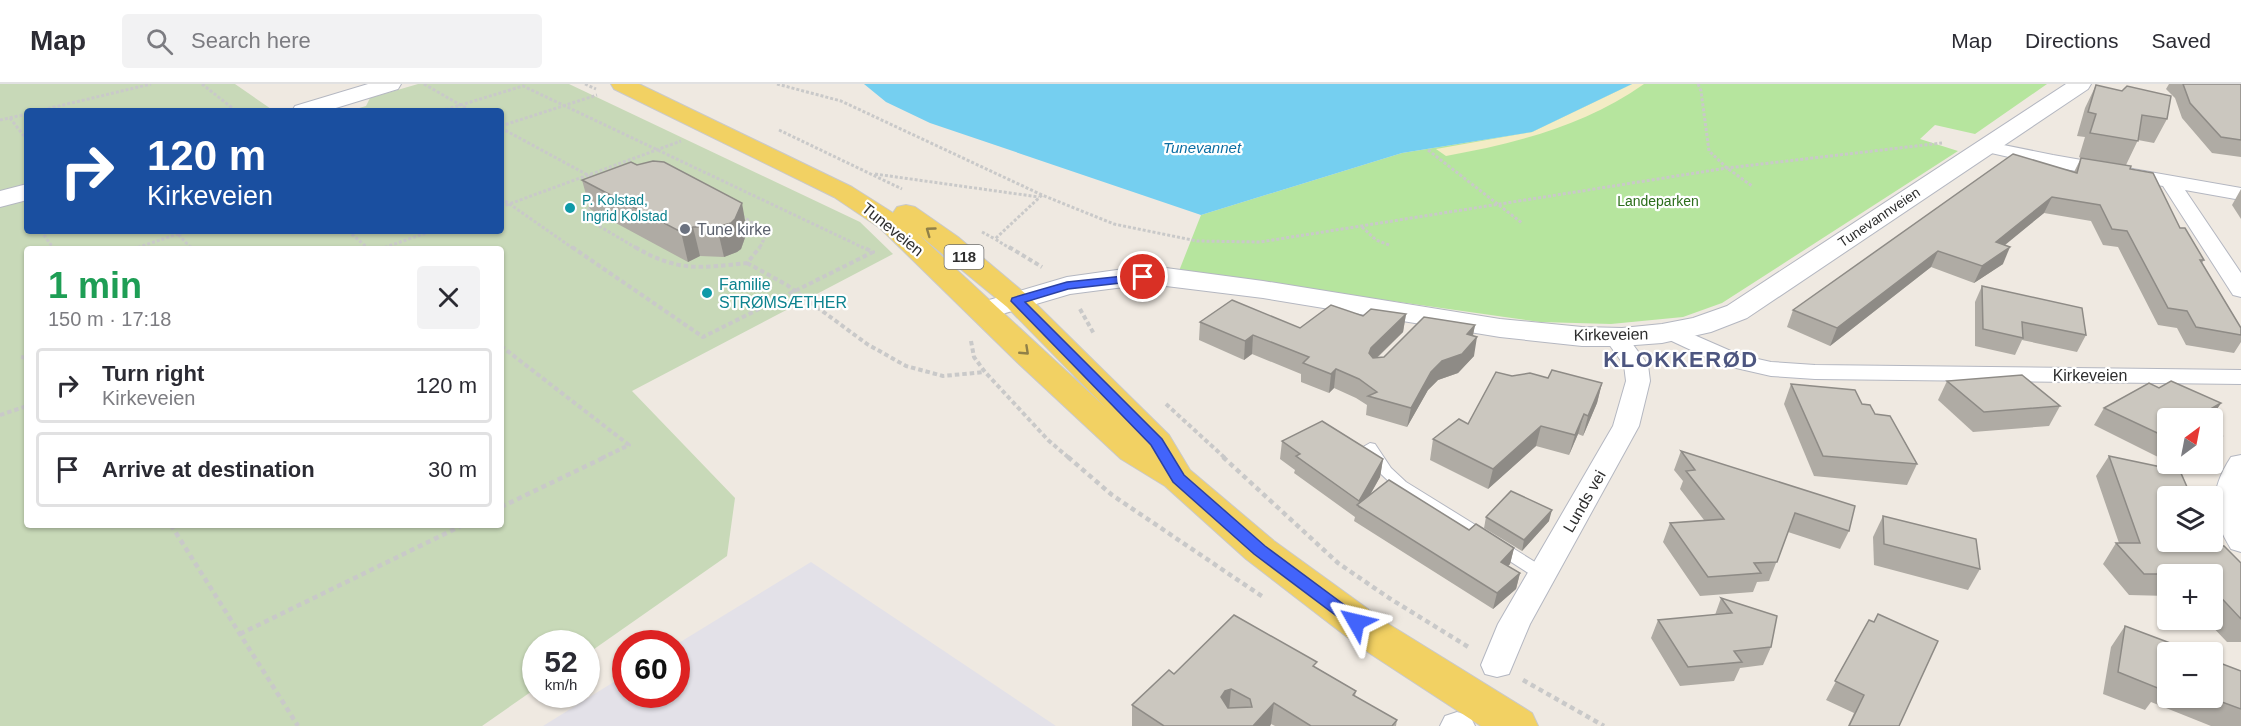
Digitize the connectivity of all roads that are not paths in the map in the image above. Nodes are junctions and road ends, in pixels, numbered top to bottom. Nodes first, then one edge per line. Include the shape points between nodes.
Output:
1 (658, 84) edge
2 (2080, 84) edge
3 (385, 85) edge
4 (613, 88) edge
5 (312, 108) edge
6 (1984, 146) junction
7 (2169, 181) junction
8 (24, 193) edge
9 (2241, 194) edge
10 (0, 200) edge
11 (2241, 290) edge
12 (1017, 301) junction
13 (976, 322) junction
14 (1670, 332) junction
15 (1615, 336) junction
16 (2241, 377) edge
17 (1370, 447) dead end
18 (2241, 464) edge
19 (1178, 478) junction
20 (2241, 542) edge
21 (1542, 574) junction
22 (1497, 665) road end
23 (1516, 726) edge

12 -> 1 main road, Tuneveien / 118 via 948,243 878,196
2 - 6 street, Tunevannveien
3 - 5 street
4 - 13 main road, Tuneveien / 118 via 868,206 912,243
6 - 7 street
6 - 14 street, Tunevannveien via 1737,312 1702,326
7 - 9 street
7 - 11 street
8 - 10 street
12 - 13 street, Kirkeveien
12 - 15 street, Kirkeveien via 1067,286 1166,277 1421,321 1562,335
12 - 19 main road, Tuneveien / 118 via 1157,442
13 -> 19 main road, Tuneveien / 118 via 1133,451
14 - 15 street, Kirkeveien
14 - 16 street, Kirkeveien via 1732,360 1771,369
15 - 21 street, Lunds vei via 1636,365 1638,381 1626,426
17 - 21 lane via 1401,485
18 - 20 street via 2227,497 2226,511
19 - 23 main road, Tuneveien / 118 via 1260,550 1375,636
21 - 22 street, Lunds vei

